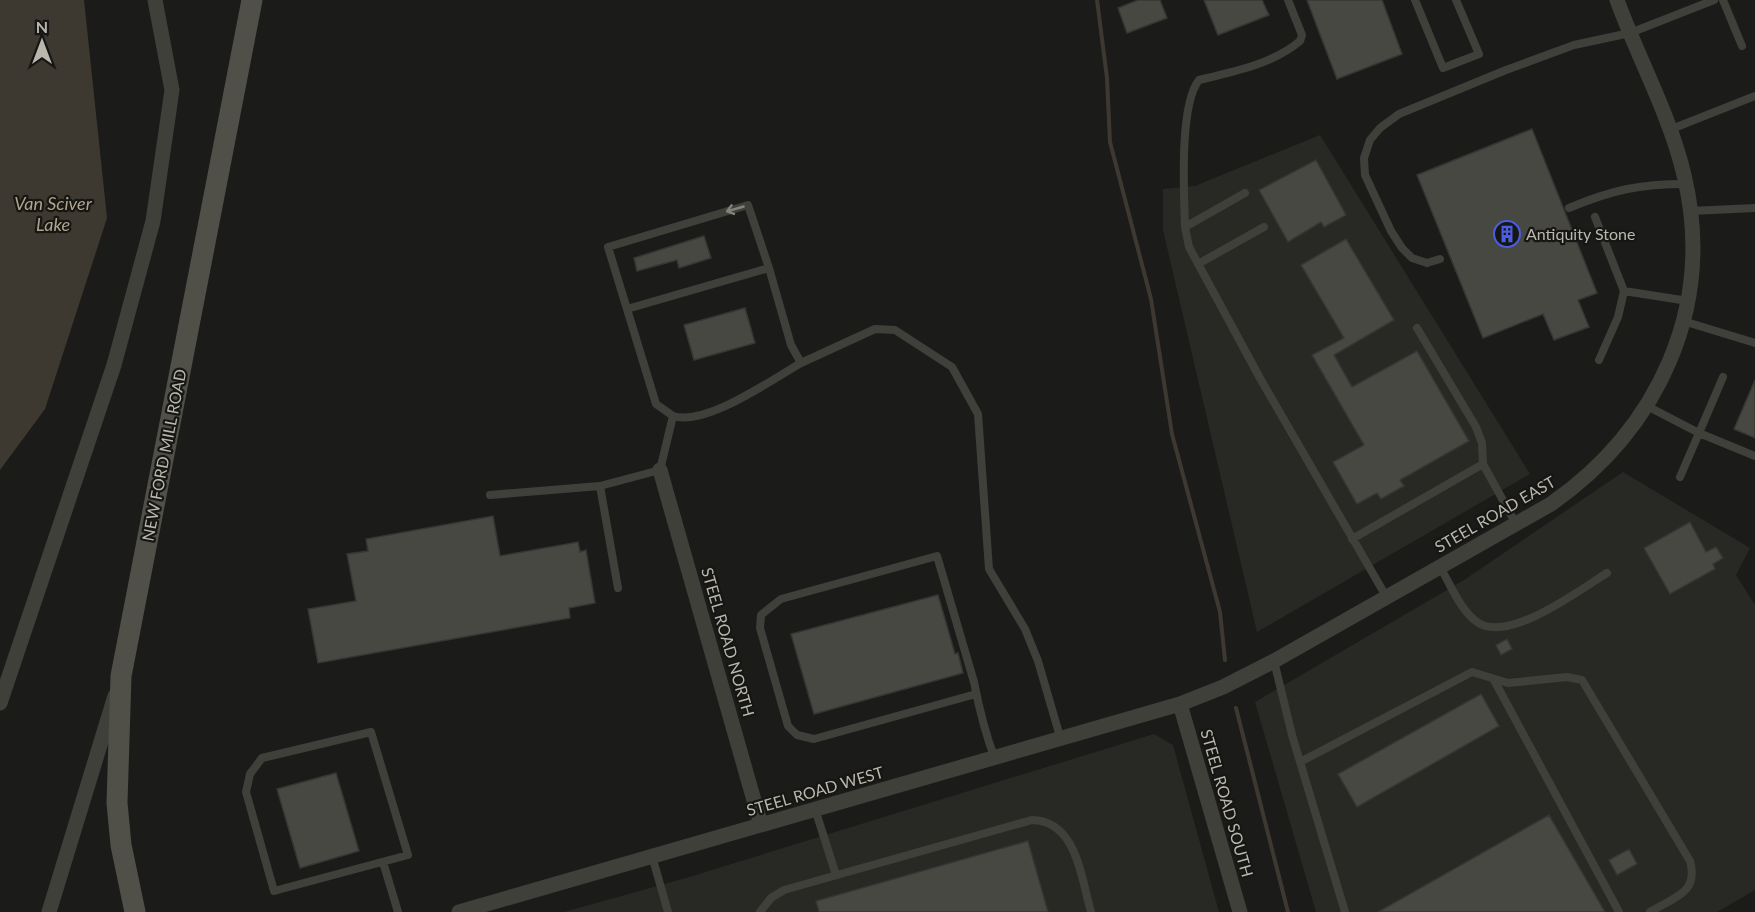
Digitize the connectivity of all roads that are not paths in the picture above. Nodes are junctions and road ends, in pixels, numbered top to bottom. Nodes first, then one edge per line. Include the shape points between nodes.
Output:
1 (155, 0) edge
2 (252, 0) edge
3 (1288, 0) edge
4 (1415, 0) edge
5 (1456, 0) edge
6 (1617, 0) edge
7 (1714, 0) edge
8 (1724, 0) edge
9 (1630, 33) junction
10 (1742, 46) dead end
11 (1755, 96) edge
12 (1669, 130) junction
13 (1686, 184) junction
14 (1245, 193) dead end
15 (1569, 208) dead end
16 (1755, 208) edge
17 (1690, 211) junction
18 (1595, 217) dead end
19 (1185, 227) junction
20 (1264, 227) dead end
21 (1440, 259) dead end
22 (1198, 264) junction
23 (769, 268) junction
24 (1624, 291) junction
25 (1688, 301) junction
26 (627, 309) junction
27 (1683, 321) junction
28 (1418, 328) dead end
29 (1755, 344) edge
30 (1599, 360) dead end
31 (801, 363) junction
32 (1724, 377) dead end
33 (1647, 406) junction
34 (673, 416) junction
35 (1699, 433) junction
36 (1755, 456) edge
37 (1483, 464) junction
38 (660, 470) junction
39 (1680, 477) dead end
40 (600, 486) junction
41 (490, 495) dead end
42 (1516, 524) junction
43 (1352, 539) junction
44 (1440, 567) junction
45 (1606, 573) dead end
46 (618, 588) dead end
47 (1387, 598) junction
48 (1274, 661) junction
49 (121, 676) junction
50 (1494, 680) junction
51 (976, 694) junction
52 (0, 703) edge
53 (1180, 704) junction
54 (1061, 740) junction
55 (995, 759) junction
56 (1300, 762) junction
57 (815, 809) junction
58 (761, 825) junction
59 (652, 856) junction
60 (383, 862) junction
61 (836, 875) junction
62 (498, 907) edge
63 (49, 912) edge
64 (135, 912) edge
65 (398, 912) edge
66 (459, 912) edge
67 (668, 912) edge
68 (760, 912) edge
69 (1091, 912) edge
70 (1240, 912) edge
71 (1345, 912) edge
72 (1620, 912) edge
73 (1650, 912) edge

1 - 52 street via 172,90 153,221 114,365
2 - 49 street, NEW FORD MILL ROAD
3 - 19 lane via 1302,35 1300,41 1265,61 1199,80 1195,86 1183,174
4 - 5 lane via 1443,68 1479,54
6 - 9 street, STEEL ROAD EAST
7 - 9 lane
8 - 10 lane
9 - 12 street, STEEL ROAD EAST
9 - 21 lane via 1574,45 1399,114 1370,140 1364,158 1365,175 1391,231 1412,258 1427,263
11 - 12 lane
12 - 13 street, STEEL ROAD EAST
13 - 15 lane via 1645,184
13 - 17 street, STEEL ROAD EAST
14 - 19 lane
16 - 17 lane
17 - 25 street, STEEL ROAD EAST via 1692,264
18 - 24 lane
19 - 22 lane
20 - 22 lane
22 - 43 lane
23 - 26 lane
23 -> 26 lane via 748,205 608,247
23 - 31 lane via 791,345
24 - 25 lane
24 - 30 lane via 1618,317
25 - 27 street, STEEL ROAD EAST
26 - 34 lane via 656,404
27 - 29 lane
27 - 33 street, STEEL ROAD EAST via 1670,362
28 - 37 lane via 1476,427
31 - 34 lane via 716,410 683,419
31 - 54 lane via 875,329 895,330 952,367 978,414 989,569 1025,629
32 - 35 lane
33 - 35 lane
33 - 42 street, STEEL ROAD EAST via 1600,466 1551,504
34 - 38 lane
35 - 36 lane
35 - 39 lane
37 - 42 lane
37 - 43 lane
38 - 40 lane
38 - 58 street, STEEL ROAD NORTH
40 - 41 lane
40 - 46 lane
42 - 44 street, STEEL ROAD EAST
43 - 47 lane
44 - 45 lane via 1471,616 1494,628 1527,620
44 - 47 street, STEEL ROAD EAST
47 - 48 street, STEEL ROAD EAST
48 - 53 street, STEEL ROAD EAST
48 - 56 lane
49 - 63 street
49 - 64 street, NEW FORD MILL ROAD via 117,803
50 - 56 lane via 1472,672
50 - 72 lane
50 - 73 lane via 1582,680 1690,861 1694,875 1689,888
51 - 51 lane via 937,556 781,599 761,615 760,628 788,726 801,737 814,739
51 - 55 lane
53 - 54 street, STEEL ROAD WEST
53 - 70 street, STEEL ROAD SOUTH
54 - 55 street, STEEL ROAD WEST
55 - 57 street, STEEL ROAD WEST
56 - 71 lane
57 - 58 street, STEEL ROAD WEST
57 - 61 lane
58 - 59 street, STEEL ROAD WEST
59 - 62 street, STEEL ROAD WEST
59 - 67 lane
60 - 60 lane via 408,855 371,732 262,758 255,766 246,792 274,891
60 - 65 lane
61 - 68 lane via 784,890
61 - 69 lane via 1017,822 1045,820 1067,837
62 - 66 street, STEEL ROAD WEST

